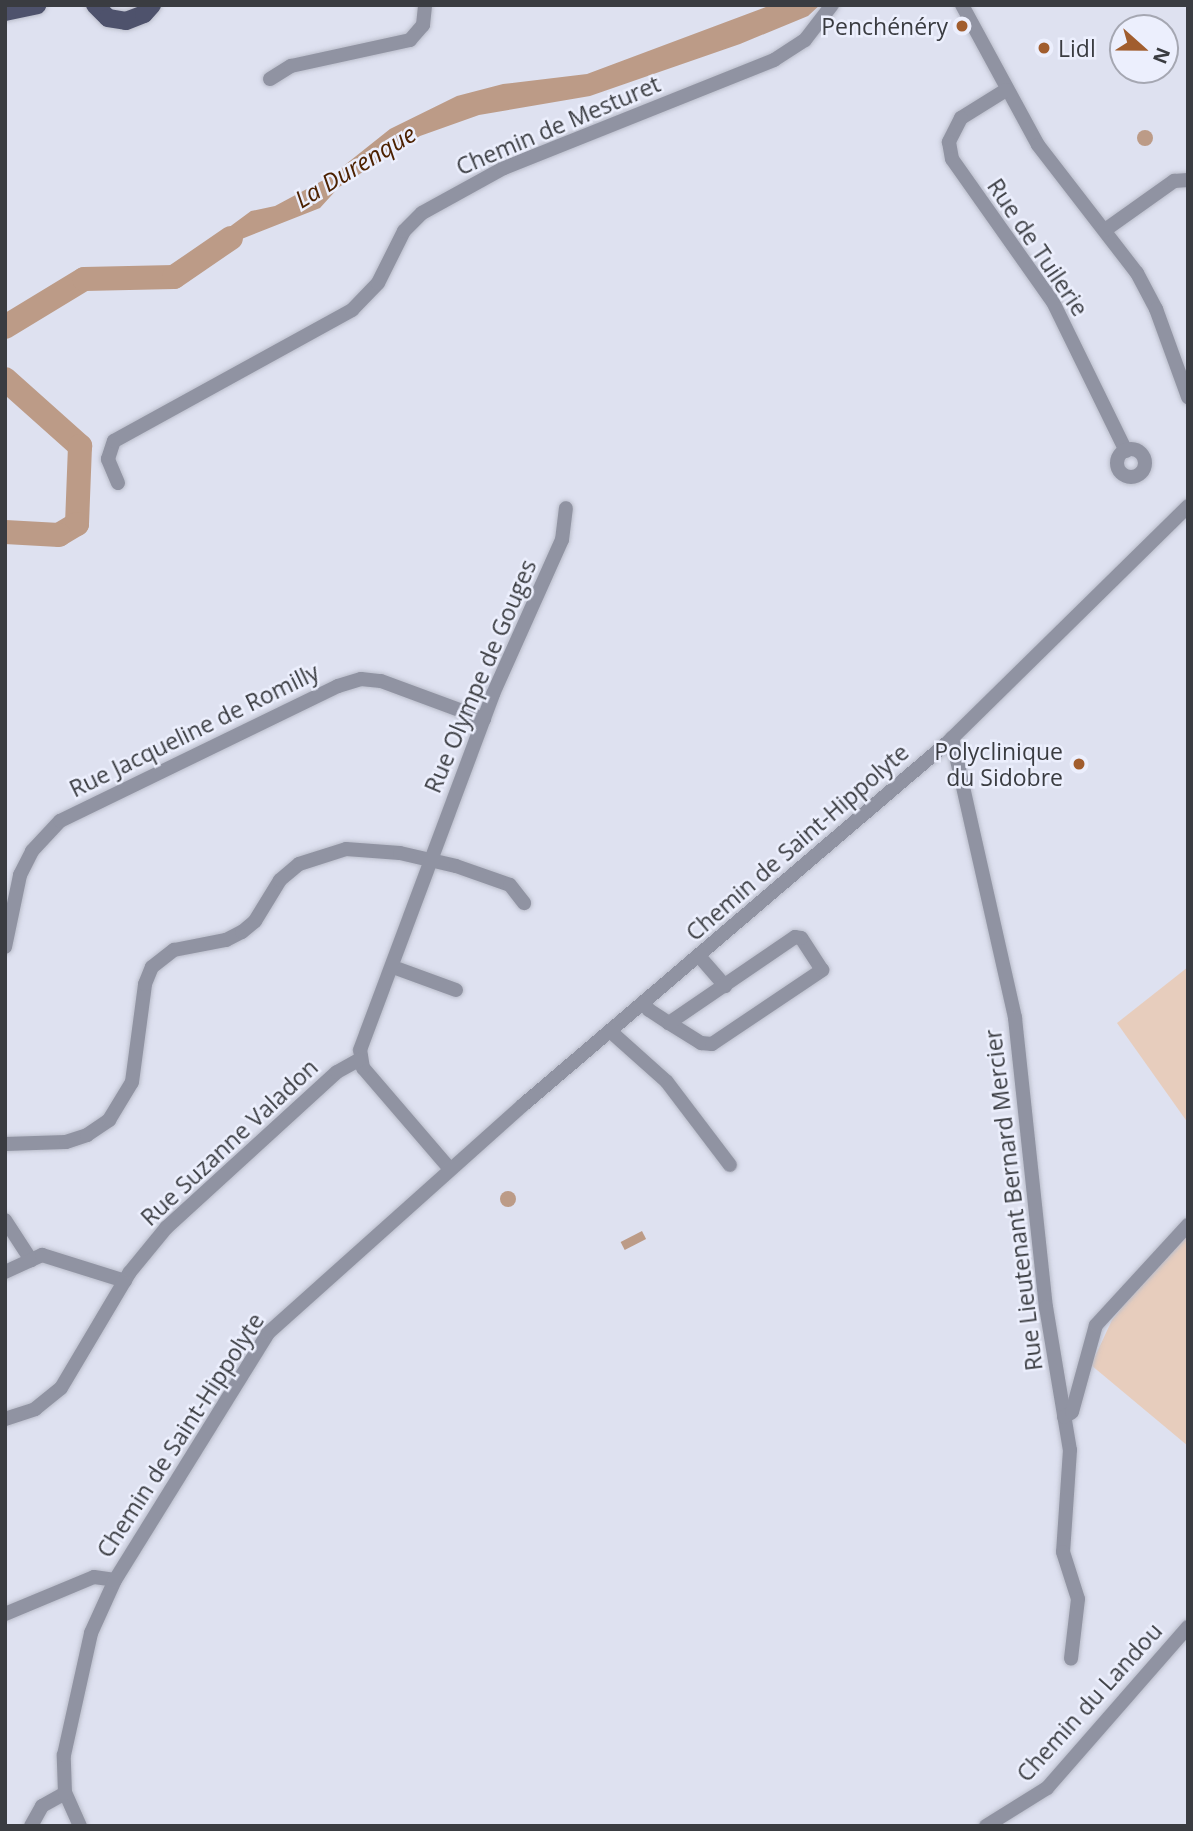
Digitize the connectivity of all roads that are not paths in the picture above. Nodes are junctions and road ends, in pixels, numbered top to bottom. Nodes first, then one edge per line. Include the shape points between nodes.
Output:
1 (37, 5) edge
2 (152, 5) edge
3 (425, 5) edge
4 (832, 5) edge
5 (962, 5) edge
6 (93, 7) edge
7 (5, 12) edge
8 (270, 79) dead end
9 (1006, 90) junction
10 (1188, 180) edge
11 (1105, 230) junction
12 (1188, 397) edge
13 (1126, 451) dead end
14 (118, 483) dead end
15 (1188, 506) edge
16 (566, 508) dead end
17 (484, 719) junction
18 (952, 738) junction
19 (431, 860) junction
20 (9, 897) edge
21 (524, 903) dead end
22 (5, 947) edge
23 (699, 956) junction
24 (393, 967) junction
25 (721, 988) junction
26 (456, 990) dead end
27 (643, 1003) junction
28 (669, 1023) junction
29 (611, 1031) junction
30 (359, 1060) junction
31 (5, 1144) edge
32 (730, 1166) dead end
33 (450, 1170) junction
34 (5, 1220) edge
35 (1188, 1225) edge
36 (31, 1260) junction
37 (5, 1272) edge
38 (125, 1281) junction
39 (1064, 1417) junction
40 (5, 1419) edge
41 (115, 1580) junction
42 (5, 1614) edge
43 (1188, 1627) edge
44 (1071, 1659) dead end
45 (65, 1793) junction
46 (31, 1826) edge
47 (80, 1826) edge
48 (986, 1826) edge

1 - 7 main road
2 - 6 main road via 144,15 126,22
3 - 8 street via 423,25 410,40 291,66
4 - 14 street, Chemin de Mesturet via 805,40 765,64 504,168 422,213 404,231 379,284 362,302 114,441 107,459
5 - 9 street
9 - 11 street via 1038,145
9 - 13 street, Rue de Tuilerie via 961,118 949,142 952,159 1053,302
10 - 11 street via 1174,181
11 - 12 street via 1147,290
15 - 18 street, Chemin de Saint-Hippolyte
16 - 17 street, Rue Olympe de Gouges via 562,540
17 - 19 street, Rue Olympe de Gouges
17 - 20 street, Rue Jacqueline de Romilly via 381,681 361,679 338,686 60,821 32,850
18 - 23 street, Chemin de Saint-Hippolyte
18 - 39 street, Rue Lieutenant Bernard Mercier via 1014,1018 1046,1307
19 - 21 street via 510,885
19 - 24 street, Rue Olympe de Gouges
19 - 31 street via 359,848 299,864 280,880 255,921 242,932 226,940 174,950 152,967 145,984 132,1082 109,1121 66,1142
20 - 22 street, Rue Jacqueline de Romilly
23 - 25 street
23 - 27 street, Chemin de Saint-Hippolyte
24 - 26 street
24 - 30 street, Rue Olympe de Gouges
25 - 28 street
25 - 28 street via 795,937 801,938 822,970 712,1044 701,1043
27 - 28 street
27 - 29 street, Chemin de Saint-Hippolyte
29 - 32 street via 667,1082
29 - 33 street, Chemin de Saint-Hippolyte
30 - 33 street
30 - 38 street, Rue Suzanne Valadon via 337,1072 166,1228
33 - 41 street, Chemin de Saint-Hippolyte via 268,1333
34 - 36 street
35 - 39 street via 1096,1325 1072,1412
36 - 37 street
36 - 38 street via 42,1255
38 - 40 street, Rue Suzanne Valadon via 61,1388 35,1409
39 - 44 street, Rue Lieutenant Bernard Mercier via 1071,1481 1063,1552 1078,1605
41 - 42 street via 94,1577
41 - 45 street, Chemin de Saint-Hippolyte via 91,1633 72,1706 64,1755
43 - 48 street, Chemin du Landou via 1046,1788
45 - 46 street via 42,1805
45 - 47 street

